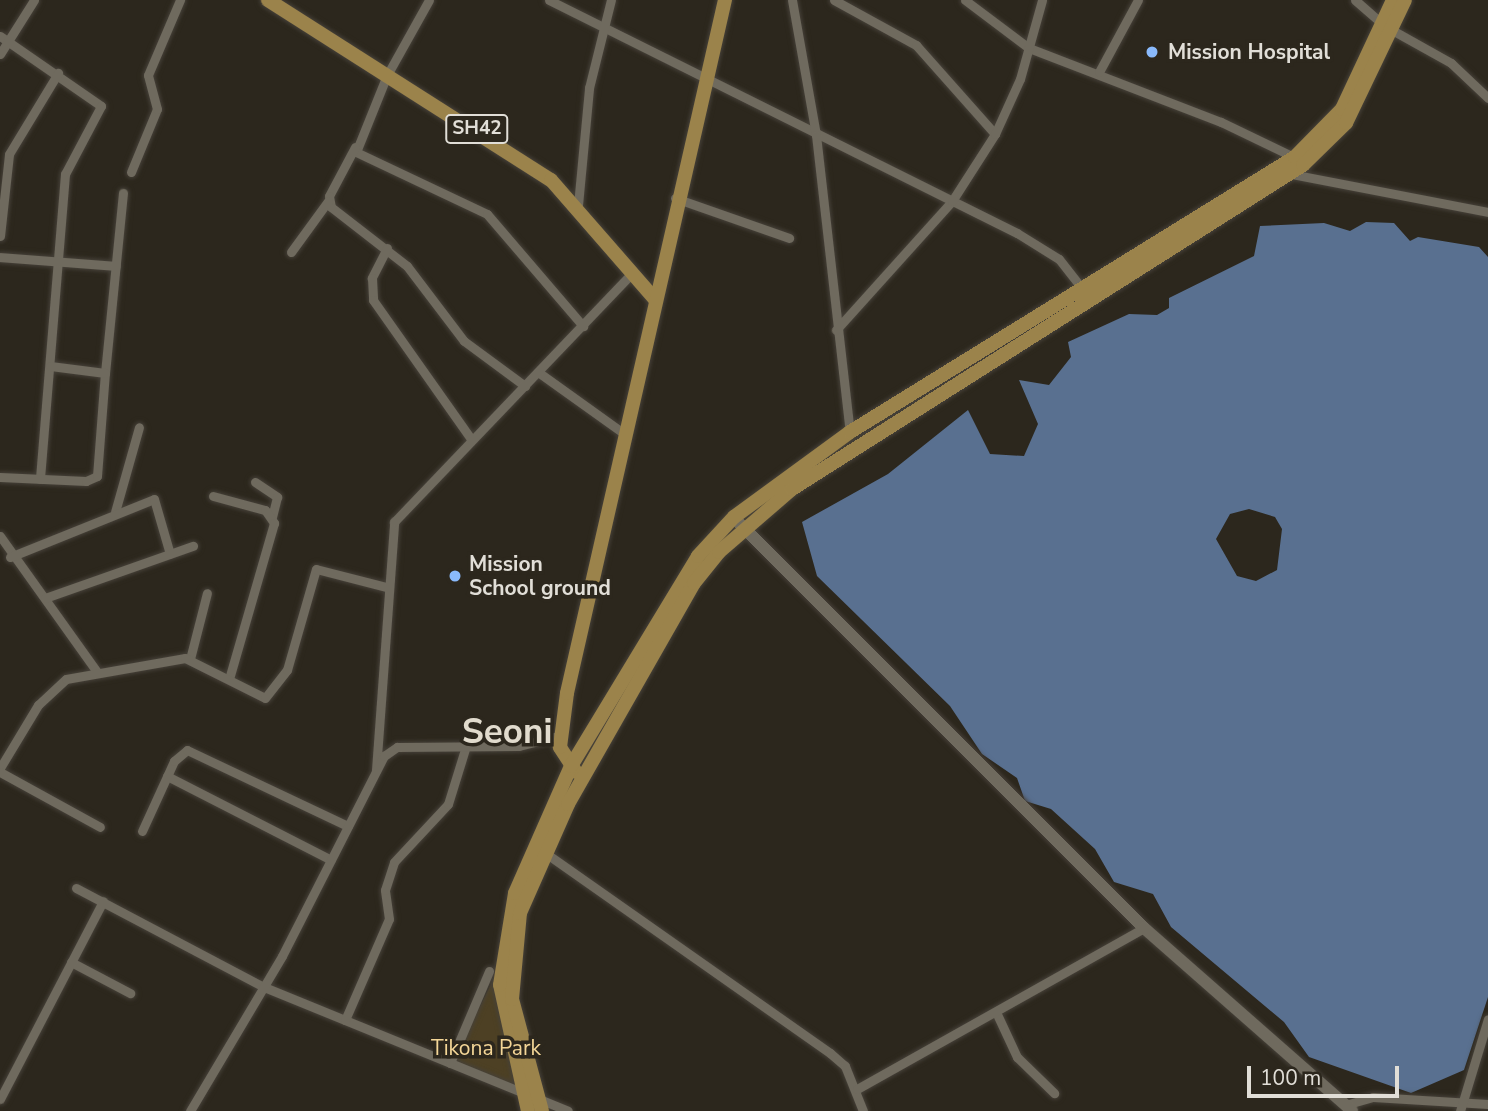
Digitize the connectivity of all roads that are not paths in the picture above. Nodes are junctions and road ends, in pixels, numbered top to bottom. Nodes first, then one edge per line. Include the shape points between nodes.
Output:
1 (34, 0) edge
2 (180, 0) edge
3 (429, 0) edge
4 (549, 0) edge
5 (611, 0) edge
6 (726, 0) edge
7 (792, 0) edge
8 (834, 0) edge
9 (965, 0) edge
10 (1042, 0) edge
11 (1138, 0) edge
12 (1355, 0) edge
13 (1393, 0) edge
14 (1405, 0) edge
15 (270, 1) edge
16 (1387, 27) junction
17 (604, 29) junction
18 (4, 38) edge
19 (1029, 48) junction
20 (0, 54) edge
21 (58, 72) junction
22 (1099, 72) junction
23 (387, 75) junction
24 (707, 75) junction
25 (1488, 98) edge
26 (815, 132) junction
27 (995, 134) junction
28 (355, 147) junction
29 (1299, 161) junction
30 (1284, 171) junction
31 (131, 172) dead end
32 (123, 193) dead end
33 (676, 198) junction
34 (328, 201) junction
35 (952, 201) junction
36 (578, 205) junction
37 (1488, 212) edge
38 (0, 236) edge
39 (789, 237) dead end
40 (387, 248) junction
41 (291, 252) dead end
42 (0, 257) edge
43 (58, 260) junction
44 (116, 266) junction
45 (632, 272) junction
46 (1086, 295) junction
47 (654, 298) junction
48 (583, 326) junction
49 (836, 330) junction
50 (50, 366) junction
51 (538, 372) junction
52 (105, 373) junction
53 (525, 386) junction
54 (139, 426) dead end
55 (850, 432) junction
56 (626, 435) junction
57 (471, 439) junction
58 (0, 477) edge
59 (40, 479) junction
60 (255, 482) dead end
61 (213, 496) dead end
62 (115, 512) junction
63 (272, 517) junction
64 (739, 523) junction
65 (0, 536) edge
66 (193, 545) dead end
67 (170, 554) junction
68 (10, 557) junction
69 (386, 587) junction
70 (207, 593) dead end
71 (45, 598) junction
72 (190, 659) junction
73 (97, 672) junction
74 (229, 679) junction
75 (558, 736) junction
76 (466, 746) junction
77 (570, 766) junction
78 (0, 767) edge
79 (376, 770) junction
80 (167, 776) junction
81 (582, 779) junction
82 (348, 826) junction
83 (100, 827) dead end
84 (142, 831) dead end
85 (539, 849) junction
86 (331, 860) junction
87 (76, 887) dead end
88 (103, 901) junction
89 (1144, 928) junction
90 (71, 962) junction
91 (489, 971) dead end
92 (264, 987) junction
93 (130, 993) dead end
94 (996, 1012) junction
95 (1488, 1019) edge
96 (345, 1020) junction
97 (1484, 1047) edge
98 (450, 1063) junction
99 (857, 1089) junction
100 (525, 1094) junction
101 (1054, 1094) dead end
102 (0, 1099) edge
103 (1463, 1101) junction
104 (1488, 1104) edge
105 (541, 1105) edge
106 (1349, 1108) edge
107 (190, 1111) edge
108 (528, 1111) edge
109 (568, 1111) edge
110 (863, 1111) edge
111 (1460, 1111) edge

1 - 18 street
2 - 31 street via 148,75 157,109
3 - 23 street
4 - 17 street
5 - 17 street
6 - 24 main road
7 - 26 street
8 - 27 street via 916,45
9 - 19 street
10 - 19 street
11 - 22 street
12 - 16 street
13 - 16 main road
14 - 16 main road
15 - 23 main road, SH42
16 - 25 street via 1451,63
16 - 29 main road via 1346,123
17 - 24 street
17 - 36 street via 583,127
18 - 20 street
18 - 21 street
19 - 22 street
19 - 27 street
21 - 38 street via 9,154
21 - 43 street via 102,106 66,166
22 - 29 street
23 - 28 street
23 - 36 main road, SH42 via 505,147
24 - 26 street
24 - 33 main road
26 - 35 street
26 - 49 street
27 - 35 street
28 - 34 street
28 - 48 street via 386,170 487,214
29 - 30 main road
30 - 37 street
30 - 46 main road
32 - 44 street
33 - 39 street
33 - 47 main road
34 - 40 street
34 - 41 street
35 - 46 street via 1059,259
35 - 49 street
36 - 45 main road, SH42
40 - 53 street via 464,341
40 - 57 street via 372,278 373,300
42 - 43 street
43 - 44 street
43 - 50 street
44 - 52 street
45 - 47 main road, SH42
45 - 48 street
46 - 55 main road
46 - 64 main road
47 - 56 main road
48 - 51 street
49 - 55 street
50 - 52 street
50 - 59 street
51 - 53 street
51 - 56 street
52 - 59 street via 97,476
53 - 57 street
54 - 62 street
55 - 64 main road
56 - 75 main road
57 - 69 street via 394,522
58 - 59 street
60 - 63 street via 277,497
61 - 63 street
62 - 67 street via 158,501
62 - 68 street
63 - 74 street
64 - 77 main road via 670,594
64 - 81 main road via 676,609
64 - 89 main road
65 - 68 street
66 - 67 street
67 - 71 street
68 - 71 street
69 - 74 street via 316,569 277,690 258,696
69 - 79 street
70 - 72 street
71 - 73 street
72 - 73 street
72 - 74 street
73 - 78 street via 55,686
75 - 76 street via 530,745
75 - 77 main road
76 - 79 street via 397,747
76 - 96 street via 449,804 394,862 386,891 389,919
77 - 81 main road
77 - 85 main road
78 - 83 street
79 - 82 street
80 - 82 street via 179,755 194,751
80 - 84 street
80 - 86 street
81 - 85 main road
82 - 86 street
85 - 99 street via 830,1053
85 - 100 main road via 515,892 500,967 502,1007
85 - 105 main road via 520,913 510,970 519,1031
86 - 92 street
87 - 88 street
88 - 90 street
88 - 92 street
89 - 94 street
89 - 106 main road
90 - 93 street
90 - 102 street
91 - 98 street
92 - 96 street
92 - 107 street
94 - 99 street
94 - 101 street via 1017,1057
95 - 97 street
96 - 98 street
97 - 103 street
98 - 100 street
99 - 110 street
100 - 105 street
100 - 108 main road
103 - 104 street
103 - 106 street via 1373,1097
103 - 111 street
105 - 109 street

